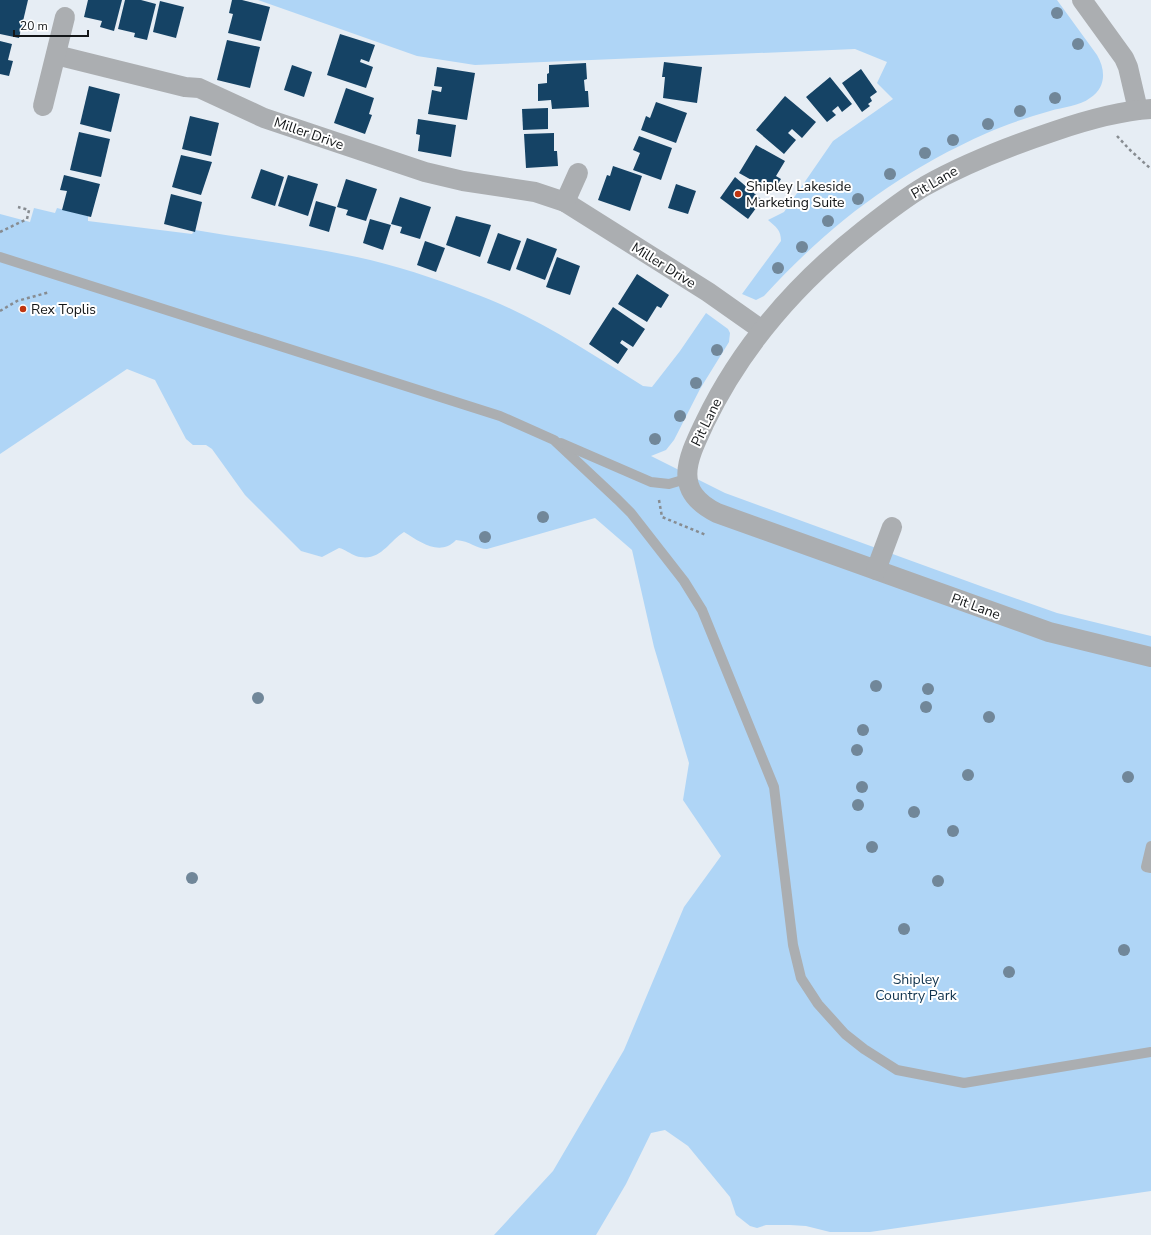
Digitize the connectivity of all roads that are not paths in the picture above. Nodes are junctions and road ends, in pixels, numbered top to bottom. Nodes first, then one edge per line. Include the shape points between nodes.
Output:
1 (1082, 0) edge
2 (65, 17) dead end
3 (56, 55) junction
4 (43, 106) dead end
5 (1144, 109) edge
6 (578, 173) dead end
7 (565, 202) junction
8 (0, 257) edge
9 (762, 330) junction
10 (554, 440) junction
11 (686, 479) junction
12 (892, 527) dead end
13 (876, 570) junction
14 (1151, 656) edge
15 (1151, 846) edge
16 (1151, 868) edge
17 (1151, 1052) edge

1 - 5 street via 1124,58
2 - 3 street
3 - 4 street
3 - 7 street, Miller Drive via 185,87 199,88 264,118 425,172 462,181 535,192
5 - 9 street, Pit Lane via 1107,115 1010,146 966,164 923,187 886,212 818,269
6 - 7 street
7 - 9 street, Miller Drive via 714,296
8 - 10 lane via 500,416
9 - 11 street, Pit Lane via 714,404 693,451
10 - 11 lane via 651,482 669,484
10 - 17 lane via 631,513 684,581 705,616 774,787 793,945 801,978 831,1020 864,1049 897,1070 964,1083
11 - 13 street, Pit Lane via 697,500 717,513
12 - 13 street
13 - 14 street, Pit Lane via 1049,632
15 - 16 lane via 1146,867

